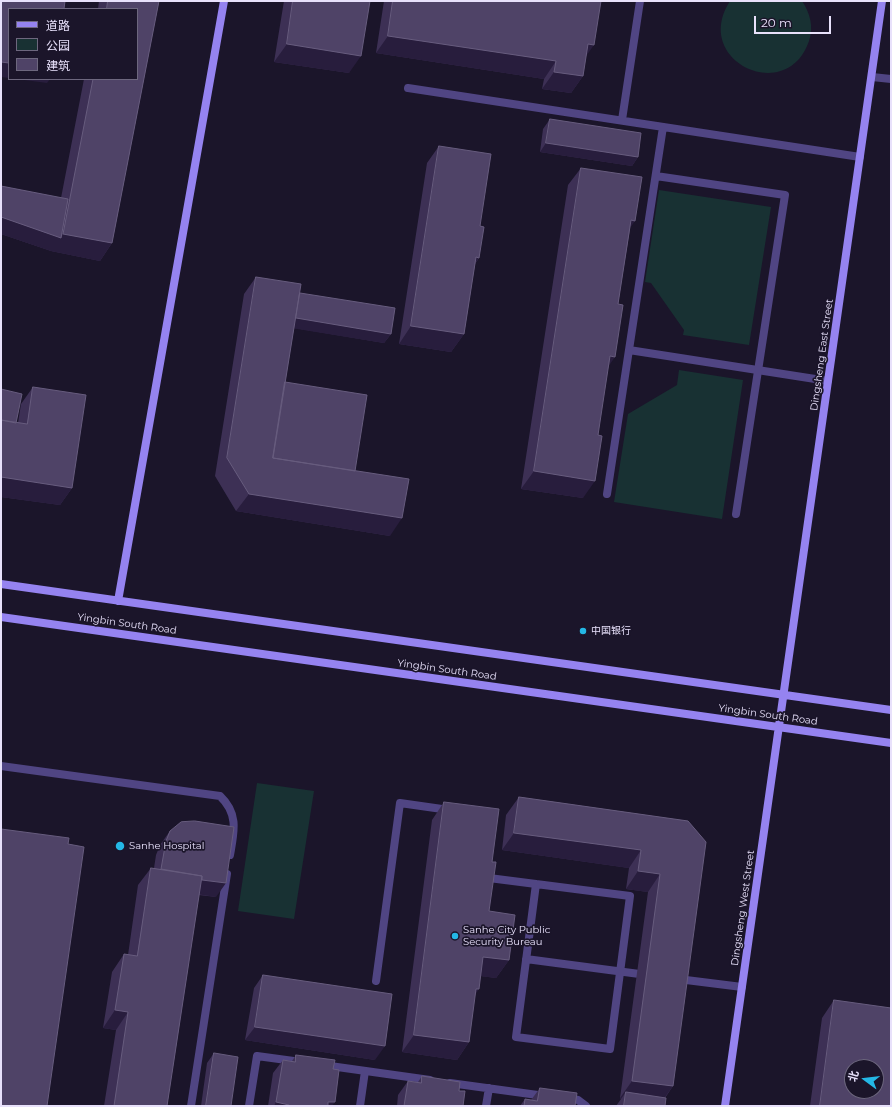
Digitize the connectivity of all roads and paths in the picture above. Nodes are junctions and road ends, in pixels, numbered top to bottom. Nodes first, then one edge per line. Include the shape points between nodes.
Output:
1 (224, 1) edge
2 (640, 1) edge
3 (882, 1) edge
4 (872, 77) junction
5 (891, 79) edge
6 (408, 88) dead end
7 (622, 120) junction
8 (664, 127) junction
9 (860, 157) junction
10 (656, 176) junction
11 (629, 350) junction
12 (758, 370) junction
13 (828, 381) junction
14 (607, 494) dead end
15 (736, 514) dead end
16 (1, 584) edge
17 (118, 601) junction
18 (1, 617) edge
19 (783, 695) junction
20 (891, 710) edge
21 (781, 712) joint
22 (779, 727) junction
23 (891, 743) edge
24 (1, 766) edge
25 (460, 811) edge
26 (492, 863) edge
27 (536, 884) junction
28 (526, 959) junction
29 (620, 971) junction
30 (376, 981) dead end
31 (742, 987) junction
32 (365, 1071) junction
33 (489, 1088) junction
34 (191, 1106) edge
35 (249, 1106) edge
36 (360, 1106) edge
37 (486, 1106) edge
38 (586, 1106) edge
39 (725, 1106) edge

1 - 17 main road
2 - 7 street
3 - 4 main road, Dingsheng East Street
4 - 5 street
4 - 9 main road, Dingsheng East Street
6 - 7 street
7 - 8 street
8 - 9 street
8 - 10 street
9 - 13 main road, Dingsheng East Street
10 - 11 street
10 - 12 street via 785,195
11 - 12 street
11 - 14 street
12 - 13 street
12 - 15 street
13 - 19 main road, Dingsheng East Street
16 - 17 main road
17 - 19 main road
18 - 22 main road, Yingbin South Road
19 - 20 main road
19 - 21 main road, Dingsheng East Street
21 - 22 main road, Dingsheng West Street
22 - 23 main road, Yingbin South Road
22 - 31 main road, Dingsheng West Street
24 - 34 street via 220,796 229,804 235,825
25 - 30 street via 400,803
26 - 27 street via 490,878
27 - 28 street
27 - 29 street via 630,896
28 - 29 street
28 - 29 street via 516,1037 610,1049
29 - 31 street
31 - 39 main road, Dingsheng West Street
32 - 33 street
32 - 35 street via 257,1056
32 - 36 street
33 - 37 street
33 - 38 street via 578,1100

